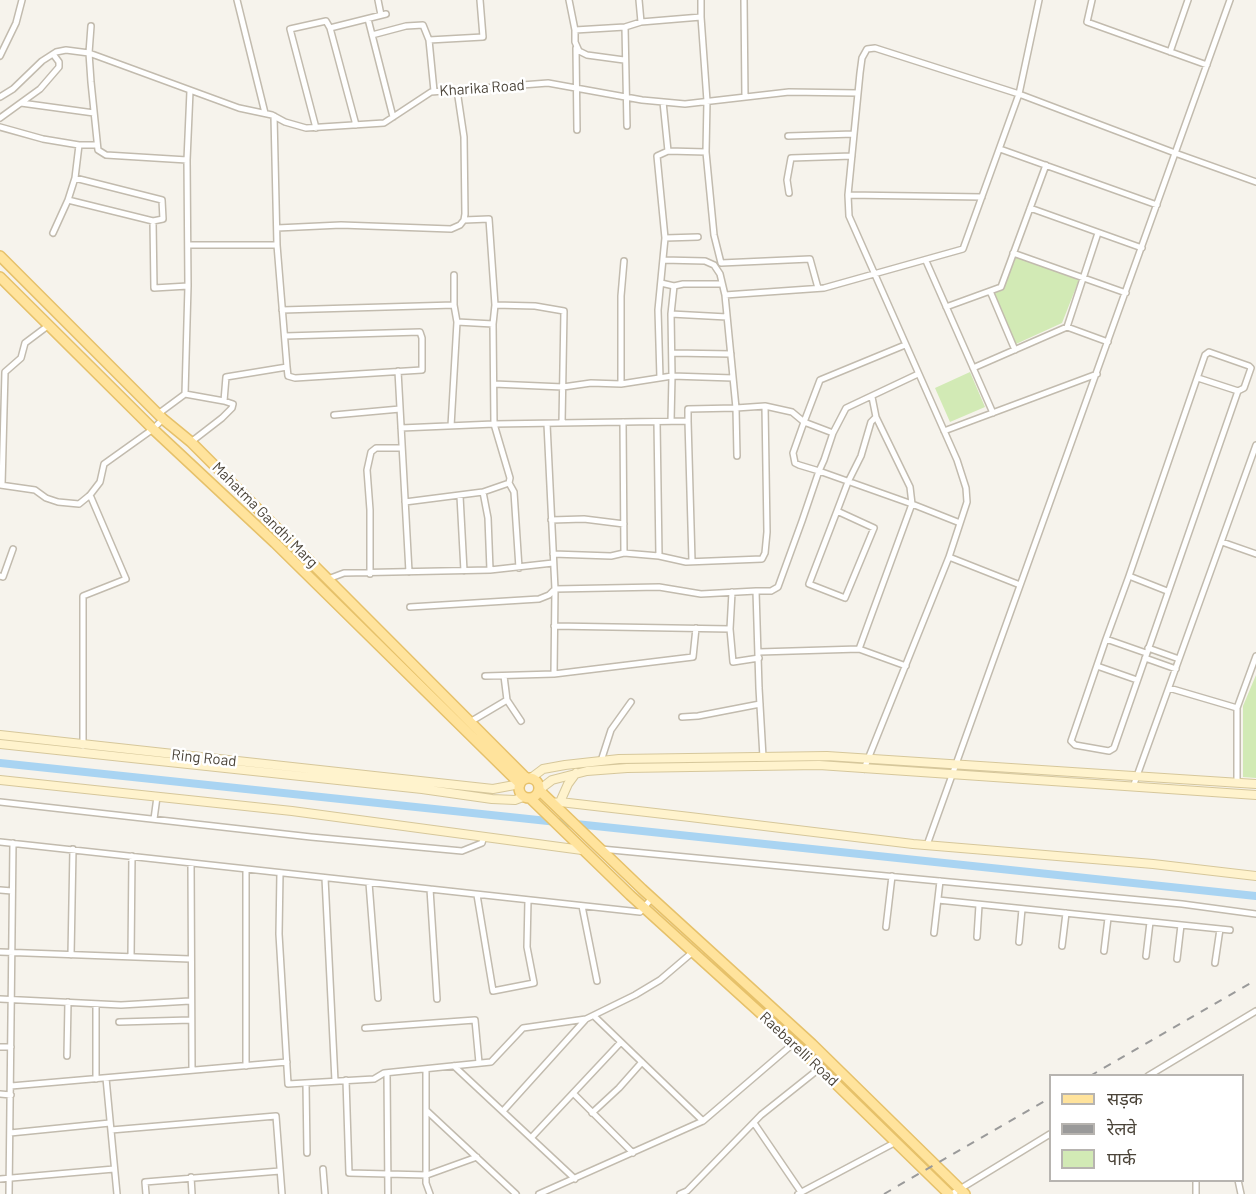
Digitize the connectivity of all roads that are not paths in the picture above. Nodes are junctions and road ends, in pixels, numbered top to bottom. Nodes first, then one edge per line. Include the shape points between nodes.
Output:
1 (22, 0) edge
2 (237, 0) edge
3 (378, 0) edge
4 (480, 0) edge
5 (569, 0) edge
6 (639, 0) edge
7 (701, 0) edge
8 (744, 0) edge
9 (1039, 0) edge
10 (1092, 0) edge
11 (1188, 0) edge
12 (1230, 0) edge
13 (700, 17) junction
14 (368, 19) junction
15 (641, 22) junction
16 (91, 26) dead end
17 (625, 27) junction
18 (330, 28) junction
19 (575, 30) junction
20 (372, 35) junction
21 (429, 40) junction
22 (576, 46) junction
23 (1170, 52) junction
24 (89, 53) junction
25 (53, 54) junction
26 (0, 56) edge
27 (624, 60) junction
28 (1207, 65) junction
29 (576, 89) junction
30 (458, 90) junction
31 (190, 91) junction
32 (434, 92) junction
33 (858, 93) junction
34 (1019, 93) junction
35 (0, 97) edge
36 (745, 97) junction
37 (626, 98) junction
38 (663, 102) junction
39 (708, 102) junction
40 (21, 103) junction
41 (94, 113) junction
42 (265, 113) junction
43 (274, 116) junction
44 (393, 117) junction
45 (0, 118) edge
46 (356, 125) junction
47 (627, 126) dead end
48 (0, 127) edge
49 (316, 128) junction
50 (577, 130) dead end
51 (854, 134) junction
52 (788, 136) dead end
53 (79, 145) junction
54 (97, 145) junction
55 (1000, 149) junction
56 (669, 151) junction
57 (706, 152) junction
58 (1175, 153) junction
59 (852, 156) junction
60 (187, 159) junction
61 (1046, 165) junction
62 (75, 178) junction
63 (1256, 182) edge
64 (789, 193) dead end
65 (848, 195) junction
66 (982, 197) junction
67 (68, 200) junction
68 (1157, 205) junction
69 (1030, 208) junction
70 (464, 220) junction
71 (153, 221) junction
72 (277, 228) junction
73 (53, 233) dead end
74 (1098, 233) junction
75 (698, 237) dead end
76 (665, 238) junction
77 (188, 245) junction
78 (277, 245) junction
79 (1142, 248) junction
80 (1013, 253) junction
81 (0, 256) edge
82 (663, 260) junction
83 (624, 261) dead end
84 (926, 261) junction
85 (873, 274) junction
86 (454, 275) dead end
87 (0, 277) edge
88 (1083, 278) junction
89 (661, 283) junction
90 (721, 284) junction
91 (188, 286) junction
92 (674, 286) junction
93 (818, 288) junction
94 (990, 291) junction
95 (1126, 293) junction
96 (725, 296) junction
97 (454, 305) junction
98 (495, 305) junction
99 (946, 307) junction
100 (282, 310) junction
101 (671, 314) junction
102 (727, 316) junction
103 (457, 322) junction
104 (493, 324) junction
105 (49, 325) junction
106 (1067, 327) junction
107 (285, 336) junction
108 (1108, 342) junction
109 (905, 345) junction
110 (1015, 350) junction
111 (673, 353) junction
112 (731, 354) junction
113 (287, 367) junction
114 (973, 368) junction
115 (398, 371) junction
116 (918, 374) junction
117 (1097, 374) junction
118 (672, 376) junction
119 (660, 378) junction
120 (733, 378) junction
121 (1198, 378) junction
122 (494, 384) junction
123 (621, 384) junction
124 (563, 387) junction
125 (1238, 391) junction
126 (185, 394) junction
127 (872, 398) junction
128 (224, 400) junction
129 (765, 406) junction
130 (736, 408) junction
131 (400, 409) junction
132 (993, 413) junction
133 (334, 414) dead end
134 (161, 416) junction
135 (876, 417) junction
136 (671, 421) junction
137 (688, 421) junction
138 (623, 422) junction
139 (657, 422) junction
140 (804, 422) junction
141 (562, 423) junction
142 (494, 424) junction
143 (547, 424) junction
144 (452, 426) junction
145 (401, 428) junction
146 (153, 429) junction
147 (944, 431) junction
148 (833, 432) junction
149 (191, 442) junction
150 (1256, 446) edge
151 (402, 448) junction
152 (737, 456) dead end
153 (819, 471) junction
154 (848, 482) junction
155 (509, 483) junction
156 (1, 485) edge
157 (483, 492) junction
158 (90, 495) junction
159 (460, 496) junction
160 (405, 502) junction
161 (912, 504) junction
162 (837, 511) junction
163 (551, 520) junction
164 (960, 523) junction
165 (624, 524) junction
166 (1222, 542) junction
167 (13, 549) dead end
168 (553, 554) junction
169 (624, 554) junction
170 (1256, 554) edge
171 (659, 556) junction
172 (949, 557) junction
173 (693, 561) junction
174 (554, 563) junction
175 (519, 568) junction
176 (490, 570) junction
177 (464, 571) junction
178 (409, 572) junction
179 (370, 574) junction
180 (0, 576) edge
181 (1129, 576) junction
182 (328, 579) junction
183 (1020, 585) junction
184 (555, 589) junction
185 (756, 591) junction
186 (1167, 591) junction
187 (732, 592) junction
188 (410, 607) dead end
189 (554, 626) junction
190 (696, 628) junction
191 (730, 629) junction
192 (1106, 639) junction
193 (859, 650) junction
194 (1146, 653) junction
195 (759, 655) junction
196 (1256, 656) edge
197 (1179, 659) junction
198 (906, 666) junction
199 (1097, 666) junction
200 (1176, 669) junction
201 (554, 674) junction
202 (485, 676) dead end
203 (504, 676) junction
204 (1137, 680) junction
205 (1169, 688) junction
206 (507, 700) junction
207 (631, 702) dead end
208 (760, 704) junction
209 (1237, 708) junction
210 (682, 717) dead end
211 (521, 721) dead end
212 (470, 722) junction
213 (0, 735) edge
214 (0, 744) edge
215 (83, 744) junction
216 (83, 753) junction
217 (763, 757) junction
218 (868, 759) junction
219 (601, 761) junction
220 (955, 765) junction
221 (864, 769) junction
222 (576, 773) junction
223 (951, 775) junction
224 (1136, 777) junction
225 (0, 780) edge
226 (526, 780) junction
227 (1237, 783) junction
228 (1256, 784) edge
229 (1132, 787) junction
230 (539, 790) junction
231 (1256, 795) edge
232 (157, 797) junction
233 (527, 798) junction
234 (0, 802) edge
235 (557, 803) junction
236 (154, 819) junction
237 (484, 836) junction
238 (0, 842) edge
239 (13, 843) junction
240 (927, 845) junction
241 (73, 849) junction
242 (600, 849) junction
243 (582, 850) junction
244 (132, 856) junction
245 (191, 863) junction
246 (246, 869) junction
247 (280, 873) junction
248 (892, 876) junction
249 (1256, 876) edge
250 (324, 878) junction
251 (940, 881) junction
252 (369, 883) junction
253 (0, 890) edge
254 (430, 890) junction
255 (12, 891) junction
256 (477, 895) junction
257 (652, 898) junction
258 (528, 900) junction
259 (938, 900) junction
260 (980, 905) junction
261 (582, 906) junction
262 (645, 907) junction
263 (1022, 909) junction
264 (1066, 913) junction
265 (1256, 914) edge
266 (1108, 918) junction
267 (1150, 922) junction
268 (1181, 925) junction
269 (886, 927) dead end
270 (1220, 929) junction
271 (1230, 930) dead end
272 (934, 933) dead end
273 (976, 937) dead end
274 (1019, 942) dead end
275 (1062, 946) dead end
276 (694, 951) junction
277 (1104, 951) dead end
278 (0, 952) edge
279 (11, 952) junction
280 (71, 955) junction
281 (1146, 956) dead end
282 (131, 957) junction
283 (190, 959) junction
284 (1177, 959) dead end
285 (1215, 963) dead end
286 (597, 981) dead end
287 (378, 998) dead end
288 (0, 999) edge
289 (437, 999) dead end
290 (11, 1000) junction
291 (190, 1001) junction
292 (68, 1002) junction
293 (96, 1004) junction
294 (1256, 1011) edge
295 (594, 1016) junction
296 (586, 1019) junction
297 (191, 1020) junction
298 (119, 1022) dead end
299 (365, 1028) dead end
300 (621, 1042) junction
301 (794, 1044) junction
302 (0, 1047) edge
303 (11, 1047) junction
304 (67, 1056) dead end
305 (287, 1062) junction
306 (642, 1062) junction
307 (479, 1063) junction
308 (246, 1066) junction
309 (454, 1066) junction
310 (820, 1068) junction
311 (426, 1069) junction
312 (192, 1070) junction
313 (387, 1072) junction
314 (1151, 1074) edge
315 (96, 1078) junction
316 (106, 1078) junction
317 (346, 1080) junction
318 (335, 1081) junction
319 (306, 1083) junction
320 (11, 1086) junction
321 (573, 1093) junction
322 (0, 1094) edge
323 (11, 1095) junction
324 (427, 1111) junction
325 (503, 1111) junction
326 (592, 1113) junction
327 (703, 1121) junction
328 (110, 1122) junction
329 (754, 1123) junction
330 (111, 1130) junction
331 (10, 1132) junction
332 (1049, 1135) edge
333 (531, 1138) junction
334 (896, 1142) junction
335 (307, 1153) dead end
336 (633, 1153) junction
337 (477, 1157) junction
338 (323, 1168) dead end
339 (114, 1169) junction
340 (280, 1171) junction
341 (387, 1174) junction
342 (427, 1175) junction
343 (191, 1177) junction
344 (10, 1178) junction
345 (0, 1179) edge
346 (575, 1179) junction
347 (799, 1193) edge
348 (957, 1193) edge
349 (9, 1194) edge
350 (117, 1194) edge
351 (146, 1194) edge
352 (192, 1194) edge
353 (282, 1194) edge
354 (325, 1194) edge
355 (388, 1194) edge
356 (430, 1194) edge
357 (516, 1194) edge
358 (539, 1194) edge
359 (680, 1194) edge

1 - 26 street
2 - 42 street
3 - 14 street via 384,14
4 - 21 street via 483,37
5 - 19 street
6 - 15 street
7 - 13 street
8 - 36 street
9 - 34 street
10 - 23 street via 1087,22
11 - 23 street
12 - 28 street
13 - 15 street
13 - 39 street
14 - 18 street
14 - 20 street
15 - 17 street
16 - 24 street
17 - 19 street
17 - 27 street
18 - 46 street
18 - 49 street via 326,21 290,29
19 - 22 street
20 - 21 street via 423,25
20 - 44 street
21 - 32 street
22 - 27 street via 587,56
22 - 29 street
23 - 28 street
24 - 25 street, Kharika Road via 66,50
24 - 31 street, Kharika Road
24 - 41 street
25 - 35 street
25 - 40 street via 59,67
27 - 37 street
28 - 58 street
29 - 30 street, Kharika Road via 548,83
29 - 37 street, Kharika Road
29 - 50 street
30 - 32 street, Kharika Road
30 - 70 street via 464,137
31 - 42 street, Kharika Road
31 - 60 street
32 - 44 street, Kharika Road
33 - 34 street via 862,58 867,49 876,48
33 - 36 street, Kharika Road via 789,92
33 - 51 street
34 - 55 street
34 - 58 street
36 - 39 street, Kharika Road
37 - 38 street, Kharika Road
37 - 47 street
38 - 39 street, Kharika Road
38 - 56 street
39 - 57 street
40 - 41 street
40 - 45 street
41 - 54 street
42 - 43 street, Kharika Road
43 - 49 street, Kharika Road via 295,126
43 - 72 street
44 - 46 street, Kharika Road via 384,123
46 - 49 street, Kharika Road
48 - 53 street
51 - 52 street
51 - 59 street
53 - 54 street
53 - 62 street
54 - 60 street via 101,154 106,155
55 - 61 street
55 - 66 street
56 - 57 street
56 - 76 street via 657,156
57 - 93 street via 714,235 721,263 810,260
58 - 63 street
58 - 68 street
59 - 64 street via 791,158
59 - 65 street
60 - 77 street
61 - 68 street
61 - 69 street
62 - 67 street
62 - 71 street via 162,200 163,219
65 - 66 street
65 - 85 street via 849,216
66 - 84 street via 963,249
67 - 71 street
67 - 73 street
68 - 79 street
69 - 74 street
69 - 80 street
70 - 72 street via 451,229 340,225
70 - 98 street via 489,219
71 - 91 street via 154,288
72 - 78 street
74 - 79 street
74 - 88 street
75 - 76 street
76 - 82 street
77 - 78 street
77 - 91 street
78 - 100 street
79 - 95 street
80 - 88 street
80 - 94 street via 1001,287
81 - 134 main road, Mahatma Gandhi Marg
82 - 89 street
82 - 90 street via 705,261 714,265
83 - 123 street
84 - 85 street
84 - 99 street
85 - 93 street
85 - 109 street
86 - 97 street
87 - 105 main road
88 - 95 street
88 - 106 street
89 - 92 street
89 - 119 street
90 - 92 street
90 - 96 street
91 - 126 street
92 - 101 street
93 - 96 street
94 - 99 street
94 - 110 street
95 - 108 street
96 - 102 street
97 - 100 street
97 - 103 street
98 - 104 street
98 - 124 street via 564,311
99 - 114 street
100 - 107 street
101 - 102 street
101 - 111 street
102 - 112 street
103 - 104 street
103 - 144 street
104 - 122 street
105 - 146 main road
105 - 156 street via 25,343 21,358 5,372
106 - 108 street
106 - 110 street
107 - 113 street
107 - 115 street via 420,332 422,370
108 - 117 street
109 - 116 street
109 - 140 street via 820,380
110 - 114 street
111 - 112 street
111 - 118 street
112 - 120 street
113 - 115 street via 288,376 295,378
113 - 128 street via 226,377
114 - 132 street
115 - 131 street
116 - 127 street
116 - 147 street
117 - 132 street
117 - 183 street
118 - 119 street
118 - 120 street
118 - 136 street
119 - 123 street
120 - 130 street
121 - 125 street
121 - 125 street via 1205,355 1211,353 1250,366 1244,388
121 - 181 street
122 - 124 street
122 - 142 street
123 - 124 street
124 - 141 street
125 - 186 street
126 - 128 street
126 - 134 street
127 - 135 street
127 - 148 street via 846,408
128 - 149 street via 231,402 232,408
129 - 130 street
129 - 140 street via 792,412
129 - 173 street via 765,553 762,559
130 - 137 street via 688,409
130 - 152 street
131 - 133 street
131 - 145 street
132 - 147 street
134 - 146 street
134 - 149 main road, Mahatma Gandhi Marg
135 - 154 street
135 - 161 street via 910,487
136 - 137 street
136 - 139 street
137 - 173 street
138 - 139 street
138 - 141 street
138 - 165 street
139 - 171 street
140 - 148 street
140 - 153 street via 793,460
141 - 143 street
142 - 143 street
142 - 144 street
142 - 155 street
143 - 163 street
144 - 145 street
145 - 151 street
146 - 158 street via 104,464 100,482
146 - 226 main road
147 - 164 street via 966,488 967,502
148 - 153 street
149 - 182 main road, Mahatma Gandhi Marg
150 - 166 street
151 - 160 street
151 - 179 street via 376,448 371,452 367,470
153 - 154 street
153 - 185 street via 778,587
154 - 161 street
154 - 162 street
155 - 157 street
155 - 175 street via 514,492
156 - 158 street via 35,490 58,502 79,504
157 - 159 street
157 - 176 street
158 - 215 street via 126,579 83,596
159 - 160 street
159 - 177 street
160 - 178 street
161 - 164 street
161 - 193 street
162 - 162 street via 809,584 845,598 874,528
163 - 165 street
163 - 168 street
164 - 172 street
165 - 169 street
166 - 170 street
166 - 197 street
167 - 180 street via 3,578
168 - 169 street
168 - 174 street
169 - 171 street
171 - 173 street
172 - 183 street
172 - 198 street
174 - 175 street
174 - 184 street
175 - 176 street
176 - 177 street
177 - 178 street
178 - 179 street
179 - 182 street via 344,573
181 - 186 street
181 - 192 street
182 - 212 main road, Mahatma Gandhi Marg
183 - 220 street
184 - 187 street via 659,587 701,594
184 - 188 street via 539,600
184 - 189 street
185 - 187 street
185 - 195 street
186 - 194 street
187 - 191 street
189 - 190 street
189 - 201 street
190 - 191 street
190 - 201 street via 693,657
191 - 195 street via 733,662
192 - 194 street
192 - 199 street
193 - 195 street
193 - 198 street
194 - 197 street
194 - 200 street
194 - 204 street
195 - 208 street
196 - 209 street
197 - 200 street
198 - 218 street
199 - 204 street
199 - 204 street via 1071,741 1075,745 1112,750
200 - 205 street
201 - 203 street
202 - 203 street
203 - 206 street
205 - 209 street
205 - 224 street
206 - 211 street
206 - 212 street
207 - 219 street via 610,730
208 - 210 street
208 - 217 street
209 - 227 street
212 - 226 main road, Mahatma Gandhi Marg
213 - 215 street, Ring Road
214 - 216 street
215 - 216 street
215 - 226 street, Ring Road via 493,789
216 - 233 street via 492,799
217 - 218 street, Ring Road
217 - 219 street, Ring Road
218 - 220 street, Ring Road
218 - 221 street
219 - 226 street, Ring Road via 543,770
220 - 223 street
220 - 224 street, Ring Road
221 - 222 street via 819,765 627,768
221 - 223 street
222 - 230 street via 552,780
222 - 235 street
223 - 229 street
223 - 240 street
224 - 227 street, Ring Road
224 - 229 street
225 - 232 street
226 - 230 main road via 537,782
226 - 233 main road via 519,791
227 - 228 street, Ring Road
229 - 231 street
230 - 233 main road
230 - 235 main road
232 - 236 street
232 - 237 street
233 - 243 main road, Raebarelli Road
234 - 236 street
235 - 240 street
235 - 242 main road
236 - 237 street via 462,851 482,843
237 - 243 street
238 - 239 street
239 - 241 street
239 - 255 street
240 - 249 street
241 - 244 street
241 - 280 street
242 - 248 street
242 - 257 main road
243 - 262 main road, Raebarelli Road
244 - 245 street
244 - 282 street
245 - 246 street
245 - 283 street
246 - 247 street
246 - 308 street
247 - 250 street
247 - 305 street via 279,934
248 - 251 street
248 - 269 street
250 - 252 street
250 - 318 street
251 - 259 street
251 - 265 street
252 - 254 street
252 - 287 street
253 - 255 street
254 - 256 street
254 - 289 street
255 - 279 street
256 - 258 street
256 - 258 street via 494,991 534,983 527,947
257 - 262 street
257 - 348 main road via 812,1044
258 - 261 street
259 - 260 street
259 - 272 street
260 - 263 street
260 - 273 street
261 - 262 street via 640,912
261 - 286 street
262 - 276 main road, Raebarelli Road
263 - 264 street
263 - 274 street
264 - 266 street
264 - 275 street
266 - 267 street
266 - 277 street
267 - 268 street
267 - 281 street
268 - 270 street
268 - 284 street
270 - 271 street
270 - 285 street
276 - 295 street via 660,980
276 - 301 main road, Raebarelli Road
278 - 279 street
279 - 280 street
279 - 290 street
280 - 282 street
282 - 283 street
283 - 291 street
288 - 290 street
290 - 292 street
290 - 303 street
291 - 293 street
291 - 297 street
292 - 293 street
292 - 304 street
293 - 315 street
294 - 314 street
295 - 296 street
295 - 300 street
296 - 307 street via 523,1028 491,1062
296 - 325 street
297 - 298 street
297 - 312 street
299 - 307 street via 475,1020
300 - 306 street
300 - 321 street
301 - 310 main road, Raebarelli Road
301 - 327 street
302 - 303 street
303 - 320 street
305 - 308 street
305 - 319 street via 288,1084
306 - 326 street
306 - 327 street
307 - 309 street
308 - 312 street
309 - 311 street
309 - 325 street
310 - 329 street
310 - 334 main road, Raebarelli Road
311 - 313 street
311 - 324 street
312 - 316 street
313 - 317 street via 374,1078
313 - 341 street
315 - 316 street
315 - 320 street
316 - 328 street
317 - 318 street
317 - 341 street via 349,1173
318 - 319 street
319 - 335 street
320 - 323 street
321 - 326 street
321 - 333 street
322 - 323 street
323 - 331 street
324 - 337 street
324 - 342 street
325 - 333 street
326 - 336 street
327 - 336 street
328 - 330 street
328 - 331 street
329 - 347 street
329 - 359 street
330 - 339 street
330 - 340 street via 276,1116
331 - 344 street
332 - 348 street
333 - 346 street
334 - 347 street
334 - 348 main road, Raebarelli Road
336 - 346 street
337 - 342 street
337 - 357 street
338 - 354 street
339 - 344 street
339 - 350 street
340 - 343 street
340 - 353 street
341 - 342 street
341 - 355 street
342 - 356 street
343 - 351 street via 145,1182
343 - 352 street
344 - 345 street
344 - 349 street
346 - 358 street

